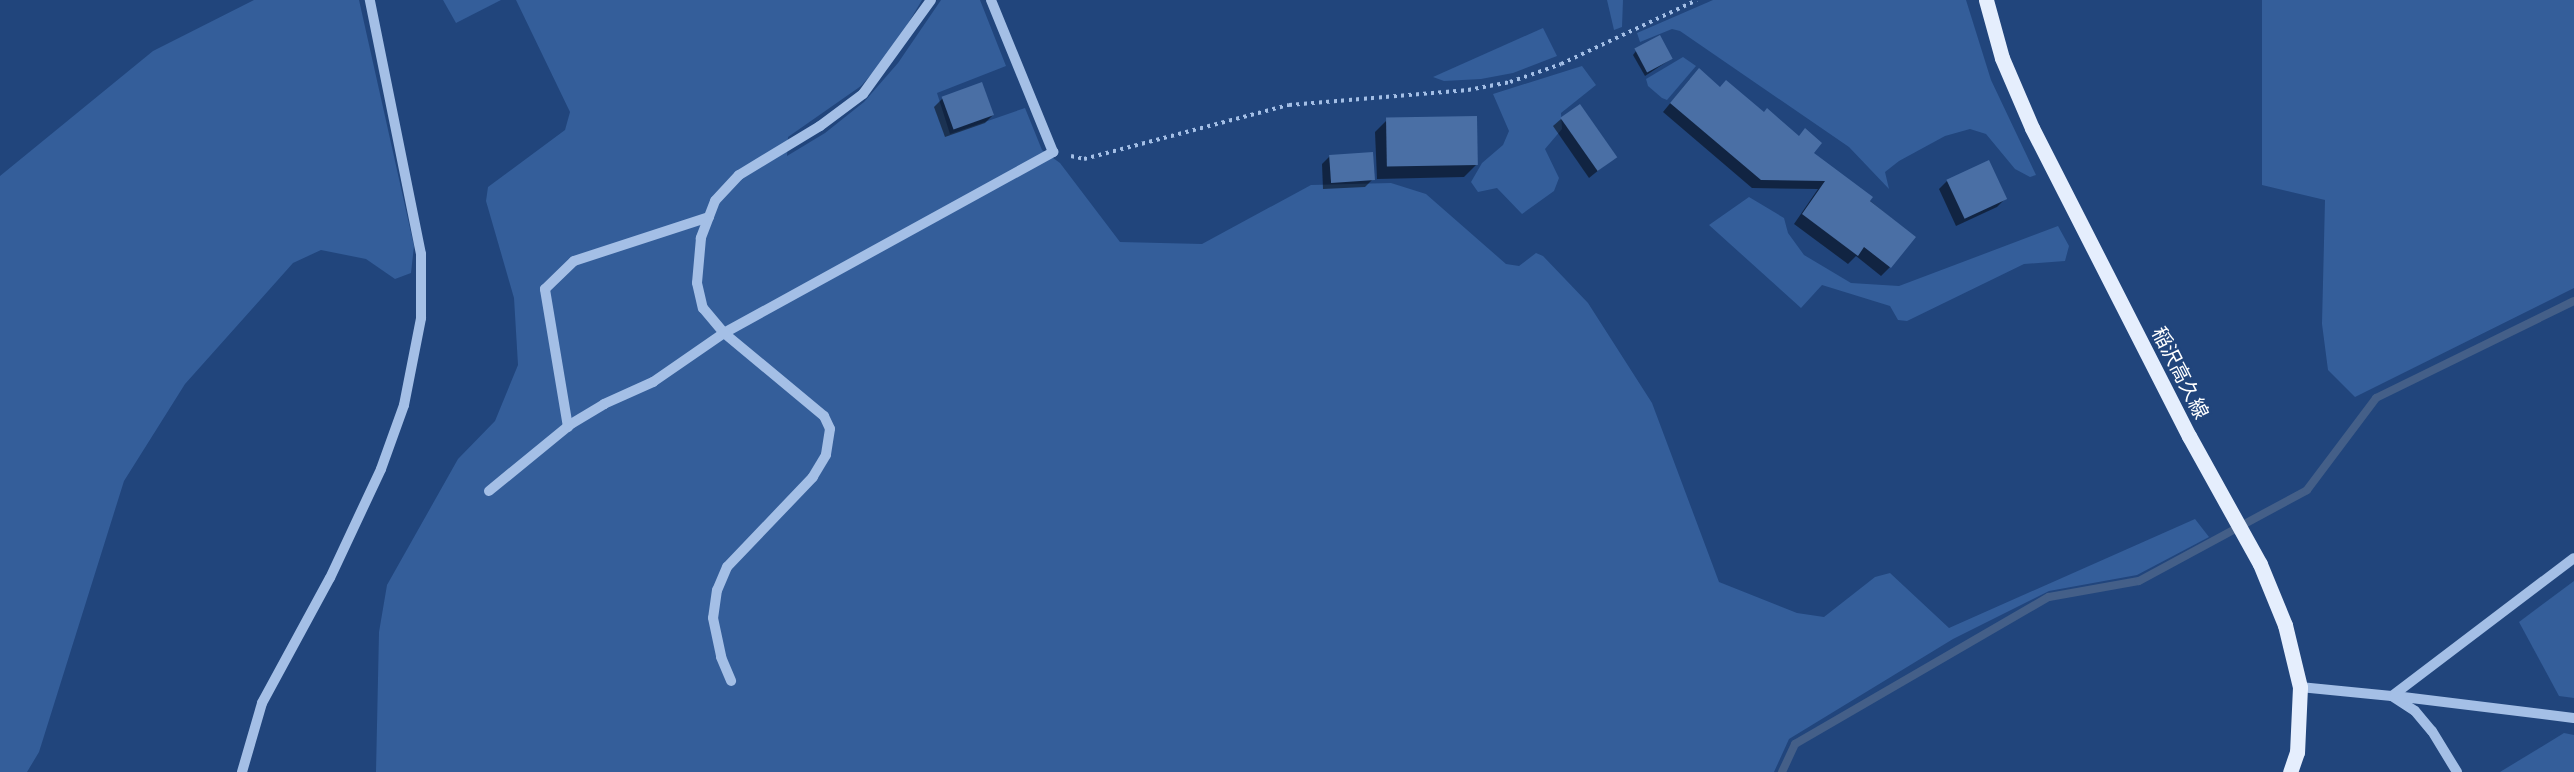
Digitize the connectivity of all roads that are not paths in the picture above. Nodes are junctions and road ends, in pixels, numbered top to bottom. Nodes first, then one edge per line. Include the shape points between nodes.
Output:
1 (370, 0) edge
2 (931, 0) edge
3 (991, 0) edge
4 (1986, 0) edge
5 (709, 217) junction
6 (724, 333) junction
7 (568, 427) junction
8 (489, 491) dead end
9 (2574, 558) edge
10 (731, 681) dead end
11 (2300, 687) junction
12 (2392, 696) junction
13 (2574, 718) edge
14 (242, 772) edge
15 (2290, 772) edge
16 (2457, 772) edge

1 - 14 street via 421,254 419,328 404,405 381,469 330,578 262,704
2 - 5 street via 863,93 820,126 739,175 715,201
3 - 6 street via 1053,152
4 - 11 main road, 稲沢高久線 via 2002,58 2032,128 2189,436 2260,564 2285,626
5 - 6 street via 701,238 697,283 703,308
5 - 7 street via 574,261 545,289
6 - 7 street via 653,382 604,404
6 - 10 street via 824,416 830,429 826,455 813,477 727,567 717,590 713,618 721,657
7 - 8 street
9 - 12 street
11 - 12 street
11 - 15 main road, 稲沢高久線 via 2298,741
12 - 13 street
12 - 16 street via 2415,711

